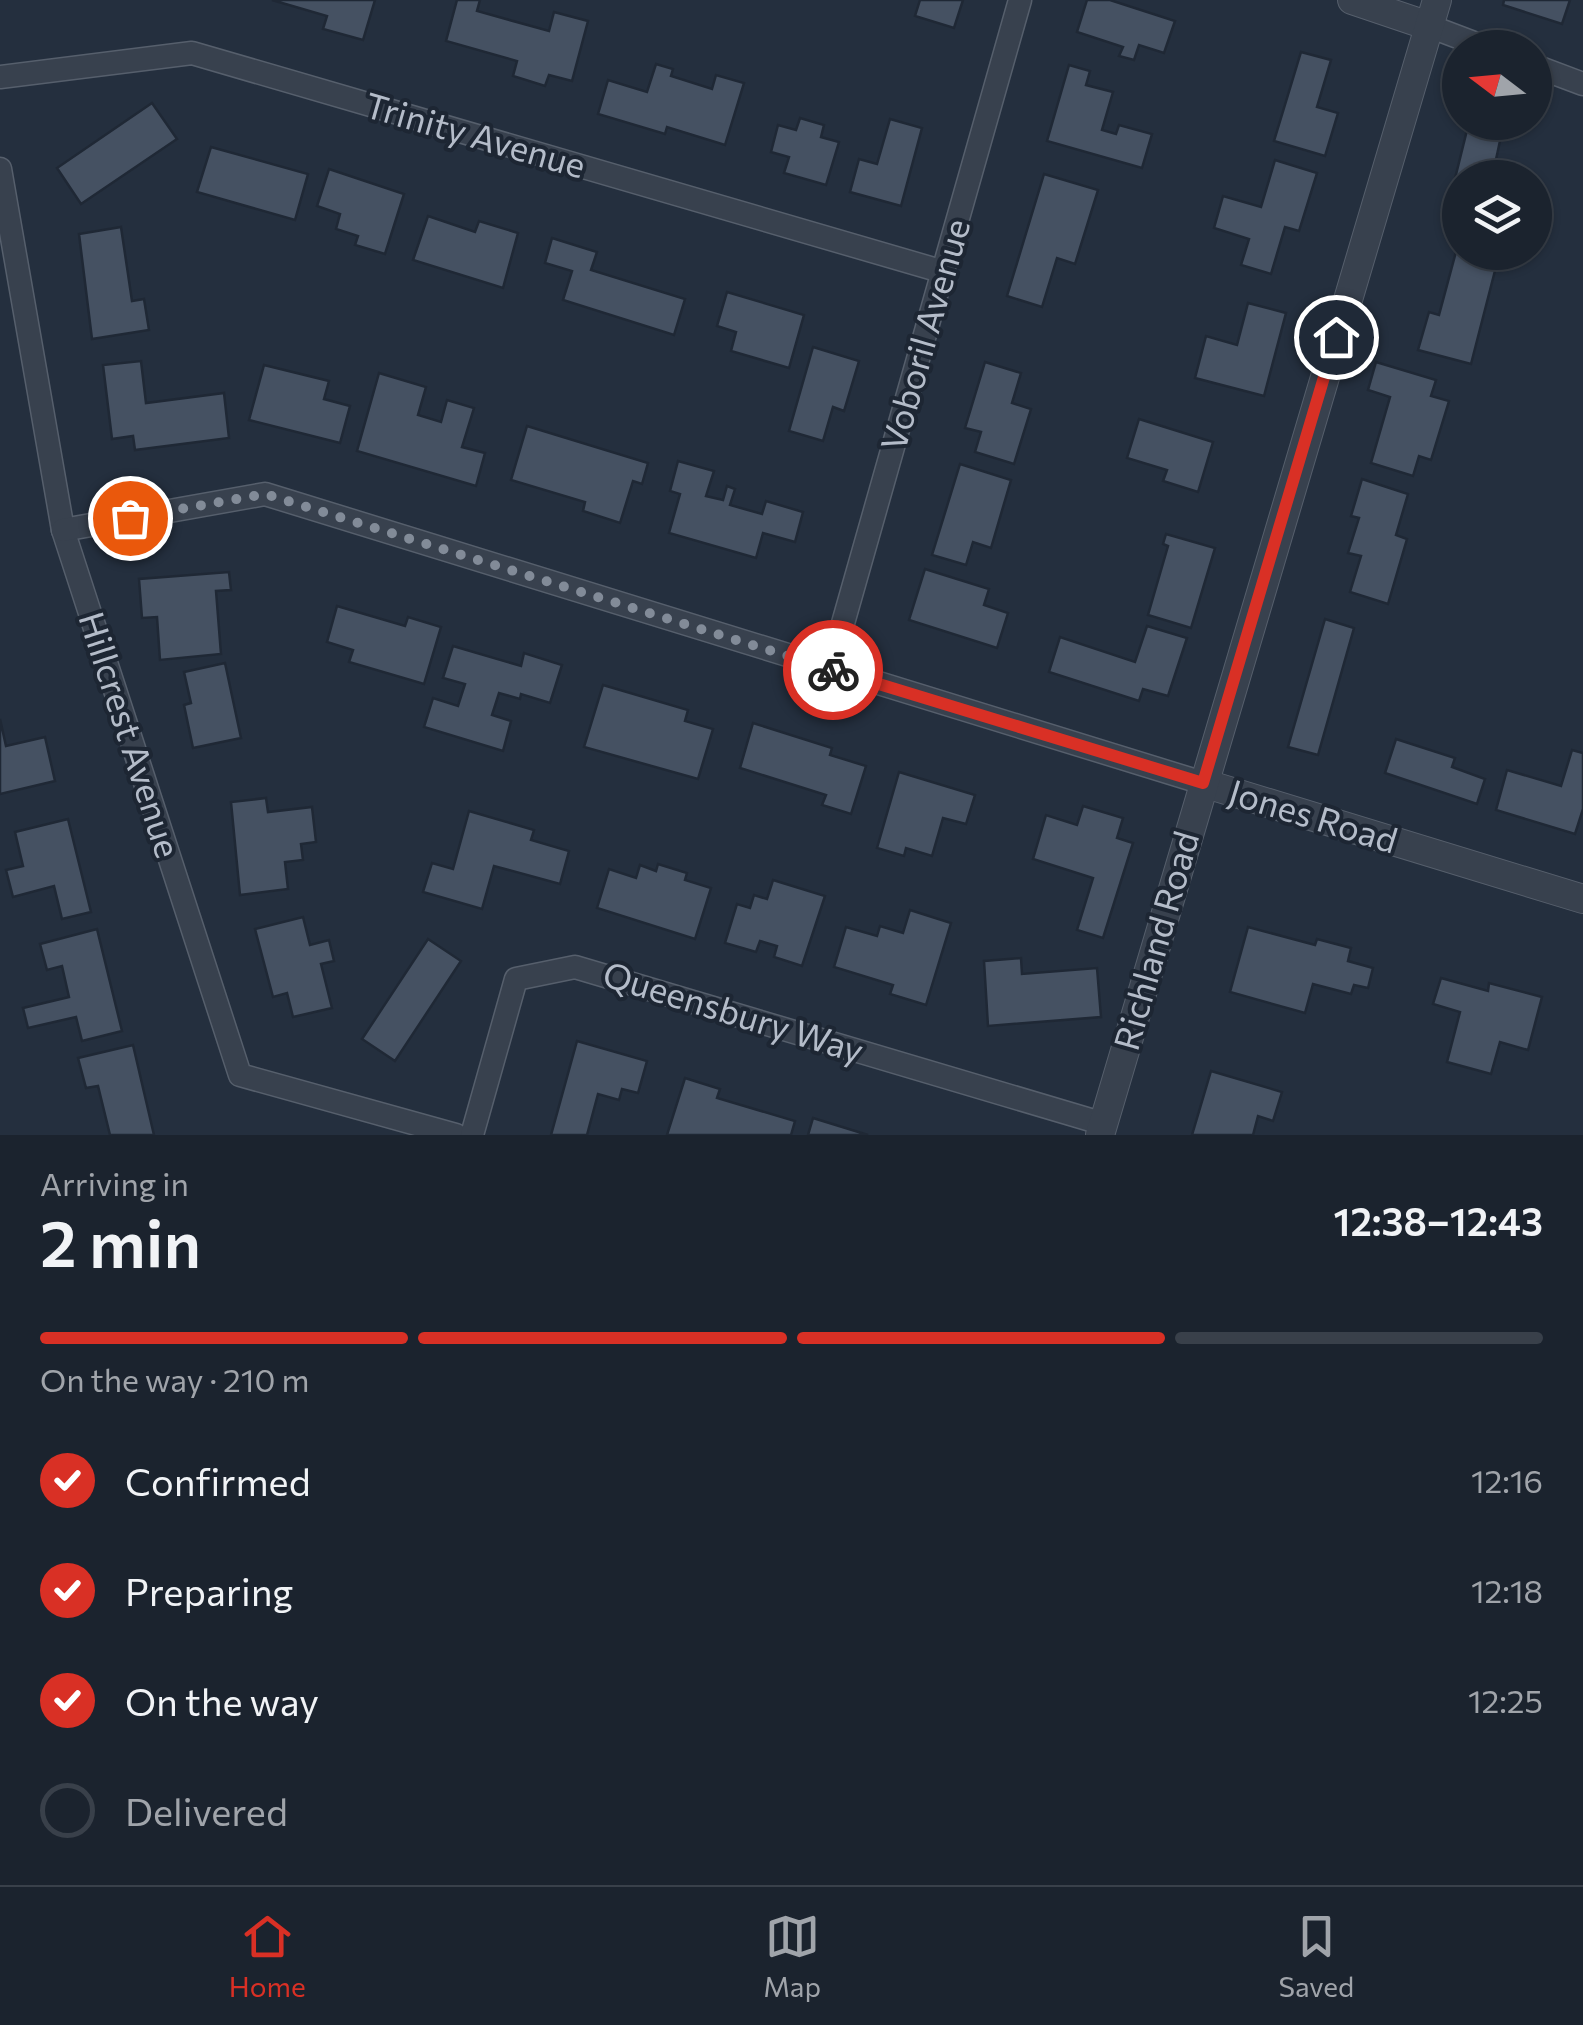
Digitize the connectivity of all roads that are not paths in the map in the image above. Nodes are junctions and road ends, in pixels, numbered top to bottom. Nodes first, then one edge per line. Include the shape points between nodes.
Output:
1 (1020, 0) edge
2 (1352, 0) edge
3 (1433, 13) edge
4 (1459, 30) edge
5 (1552, 72) edge
6 (0, 77) edge
7 (1583, 84) edge
8 (0, 169) edge
9 (944, 272) junction
10 (62, 530) junction
11 (830, 669) junction
12 (1203, 783) junction
13 (1583, 900) edge
14 (1102, 1129) edge
15 (456, 1135) edge
16 (472, 1135) edge

1 - 9 street, Voboril Avenue
2 - 3 street
3 - 4 street
3 - 12 street, Richland Road
5 - 7 street
6 - 9 street, Trinity Avenue via 192,53
8 - 10 street, Hillcrest Avenue
9 - 11 street, Voboril Avenue
10 - 11 street, Jones Road via 265,494
10 - 15 street, Hillcrest Avenue via 240,1075
11 - 12 street, Jones Road
12 - 13 street, Jones Road
12 - 14 street, Richland Road
14 - 16 street, Queensbury Way via 575,967 516,979

